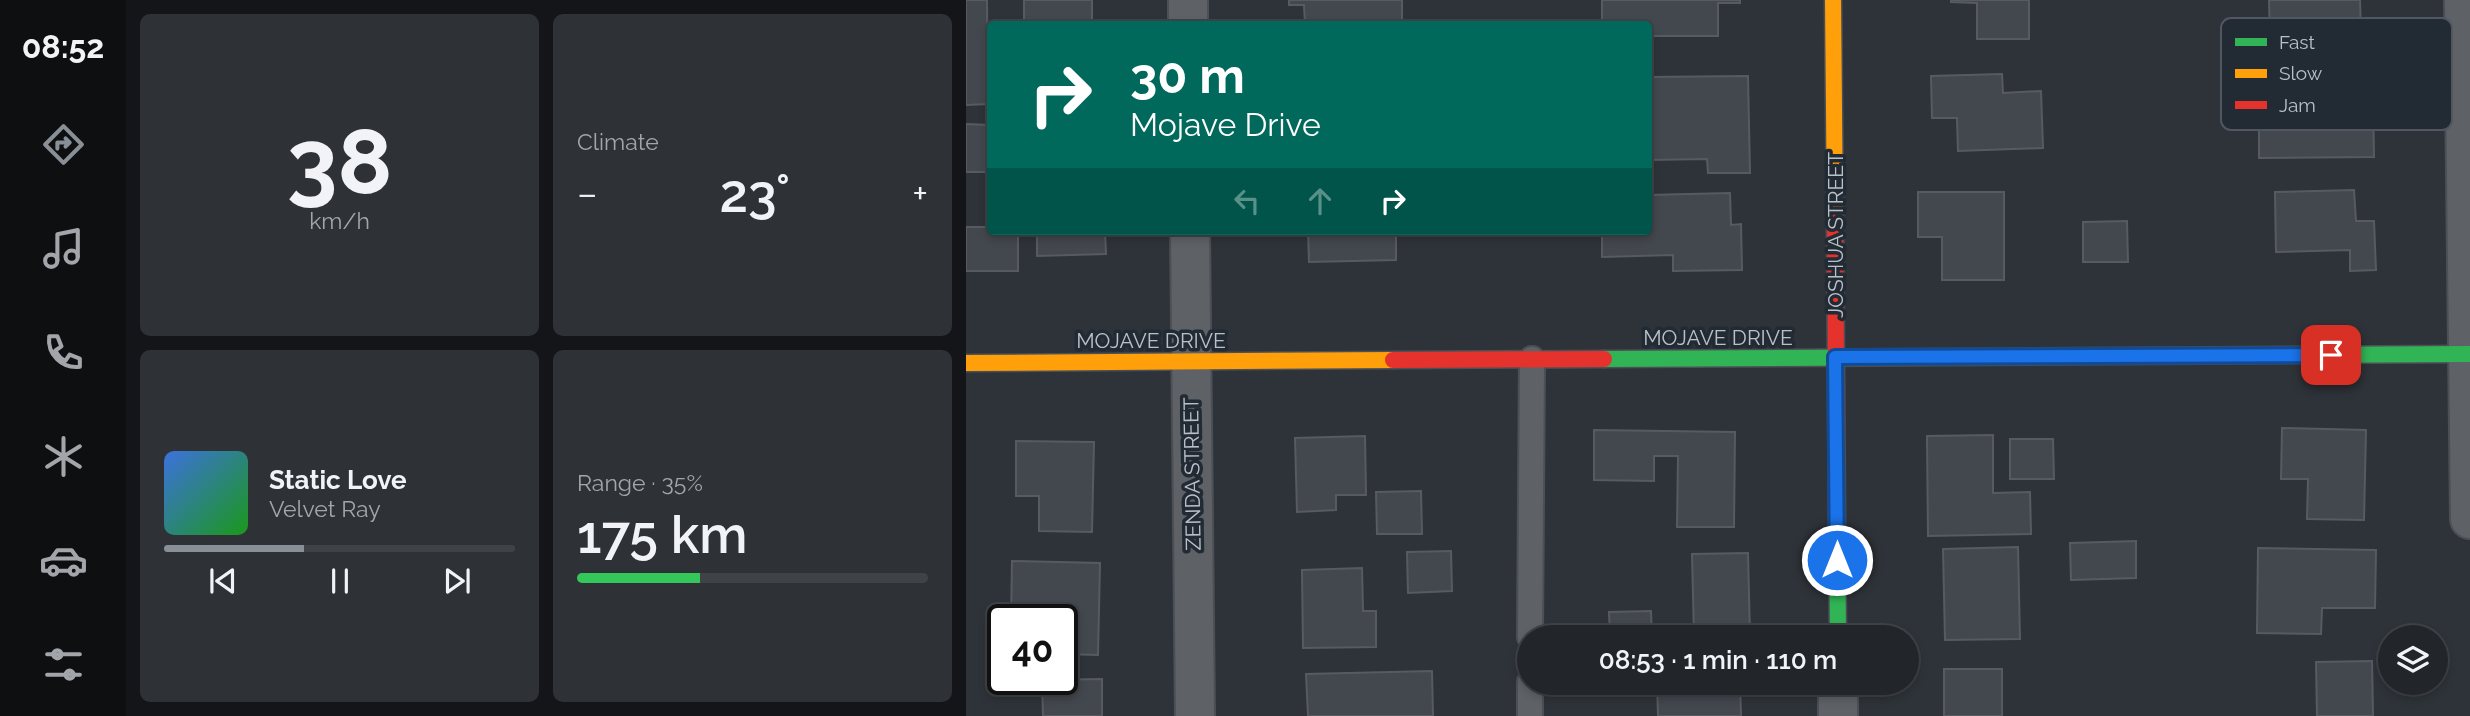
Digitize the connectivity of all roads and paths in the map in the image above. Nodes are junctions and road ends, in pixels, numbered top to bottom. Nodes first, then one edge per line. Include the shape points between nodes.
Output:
1 (1188, 0) edge
2 (1833, 0) edge
3 (2464, 0) edge
4 (1188, 21) edge
5 (1190, 235) edge
6 (2470, 355) edge
7 (1835, 357) junction
8 (1532, 359) junction
9 (1191, 361) junction
10 (966, 363) edge
11 (2470, 519) edge
12 (1530, 625) edge
13 (1838, 625) edge
14 (1530, 695) edge
15 (1838, 695) edge
16 (1195, 716) edge
17 (1530, 716) edge
18 (1838, 716) edge

1 - 4 street
2 - 7 street, JOSHUA STREET
3 - 6 street
5 - 9 street, ZENDA STREET
6 - 7 street, MOJAVE DRIVE
6 - 11 street
7 - 8 street, MOJAVE DRIVE
7 - 13 street, JOSHUA STREET
8 - 9 street, MOJAVE DRIVE
8 - 12 lane
9 - 10 street, MOJAVE DRIVE
9 - 16 street, ZENDA STREET
14 - 17 lane
15 - 18 street

